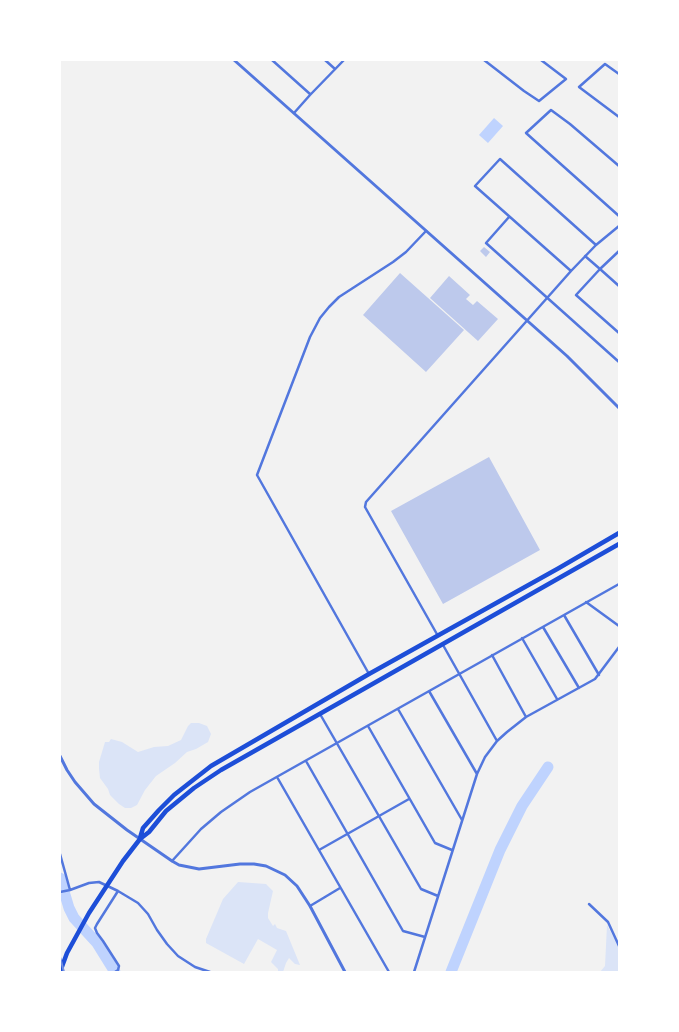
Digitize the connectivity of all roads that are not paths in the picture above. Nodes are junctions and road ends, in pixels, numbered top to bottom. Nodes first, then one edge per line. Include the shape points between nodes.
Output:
1 (234, 60) edge
2 (272, 60) edge
3 (325, 60) edge
4 (344, 60) edge
5 (484, 60) edge
6 (541, 60) edge
7 (335, 69) junction
8 (619, 74) edge
9 (310, 95) junction
10 (294, 113) junction
11 (619, 116) edge
12 (619, 166) edge
13 (619, 216) edge
14 (509, 217) junction
15 (619, 226) edge
16 (426, 231) junction
17 (596, 245) junction
18 (619, 251) edge
19 (585, 256) junction
20 (600, 268) junction
21 (571, 271) junction
22 (619, 286) edge
23 (547, 298) junction
24 (527, 320) junction
25 (619, 333) edge
26 (619, 362) edge
27 (619, 408) edge
28 (619, 533) edge
29 (619, 544) edge
30 (619, 584) edge
31 (586, 602) junction
32 (564, 615) junction
33 (543, 626) junction
34 (619, 626) edge
35 (438, 637) junction
36 (522, 638) junction
37 (443, 645) junction
38 (619, 647) edge
39 (492, 655) junction
40 (370, 674) junction
41 (460, 674) junction
42 (599, 675) junction
43 (579, 688) junction
44 (429, 691) junction
45 (558, 700) junction
46 (398, 709) junction
47 (320, 714) junction
48 (526, 717) junction
49 (368, 726) junction
50 (498, 740) junction
51 (336, 744) junction
52 (60, 756) edge
53 (306, 760) junction
54 (476, 774) junction
55 (277, 777) junction
56 (410, 799) junction
57 (379, 816) junction
58 (462, 820) junction
59 (348, 834) junction
60 (140, 839) junction
61 (319, 850) junction
62 (452, 850) junction
63 (60, 854) edge
64 (172, 862) junction
65 (340, 888) junction
66 (70, 890) junction
67 (118, 891) junction
68 (60, 892) edge
69 (438, 896) junction
70 (589, 904) dead end
71 (310, 906) junction
72 (425, 938) junction
73 (619, 946) edge
74 (117, 971) edge
75 (60, 972) edge
76 (210, 972) edge
77 (345, 972) edge
78 (389, 972) edge
79 (414, 972) edge

1 - 10 street
2 - 9 street
3 - 7 street
4 - 7 street
5 - 6 street via 539,101 566,79
7 - 9 street
8 - 11 street via 606,64 579,88
9 - 10 street
10 - 16 street
12 - 13 street via 551,110 526,133
14 - 17 street via 475,186 500,159
14 - 21 street
14 - 23 street via 486,243
15 - 17 street
16 - 24 street
16 - 40 street via 393,262 339,297 320,318 257,475
17 - 19 street
18 - 20 street
19 - 20 street
19 - 21 street
20 - 22 street
20 - 25 street via 576,295
21 - 23 street
23 - 24 street
23 - 26 street
24 - 27 street
24 - 35 street via 366,502 365,507
28 - 35 highway
29 - 37 highway
30 - 31 street
31 - 32 street
31 - 34 street
32 - 33 street
32 - 42 street
33 - 36 street
33 - 43 street
35 - 40 highway
36 - 39 street
36 - 45 street
37 - 41 street
37 - 47 highway
38 - 42 street
39 - 41 street
39 - 48 street
40 - 60 highway via 211,766 159,810 144,828
41 - 44 street
41 - 50 street
42 - 43 street
43 - 45 street
44 - 46 street
44 - 54 street
45 - 48 street
46 - 49 street
46 - 58 street
47 - 51 street
47 - 60 highway via 194,788 166,811
48 - 50 street
49 - 51 street
49 - 56 street
50 - 54 street
51 - 53 street
51 - 57 street
52 - 60 street via 85,795
53 - 55 street
53 - 59 street
54 - 58 street
55 - 61 street
55 - 64 street via 221,812
56 - 57 street
56 - 62 street via 435,843
57 - 59 street
57 - 69 street via 421,889
58 - 62 street
59 - 61 street
59 - 72 street via 403,931
60 - 64 street
60 - 75 highway via 89,913
61 - 65 street
62 - 69 street
63 - 66 street
64 - 71 street via 199,868 240,864 266,866 291,880
65 - 71 street
65 - 78 street
66 - 67 street via 99,882
66 - 68 street
67 - 74 street via 95,928 120,966
67 - 76 street via 138,903 178,956
69 - 72 street
70 - 73 street via 608,922
71 - 77 street
72 - 79 street

